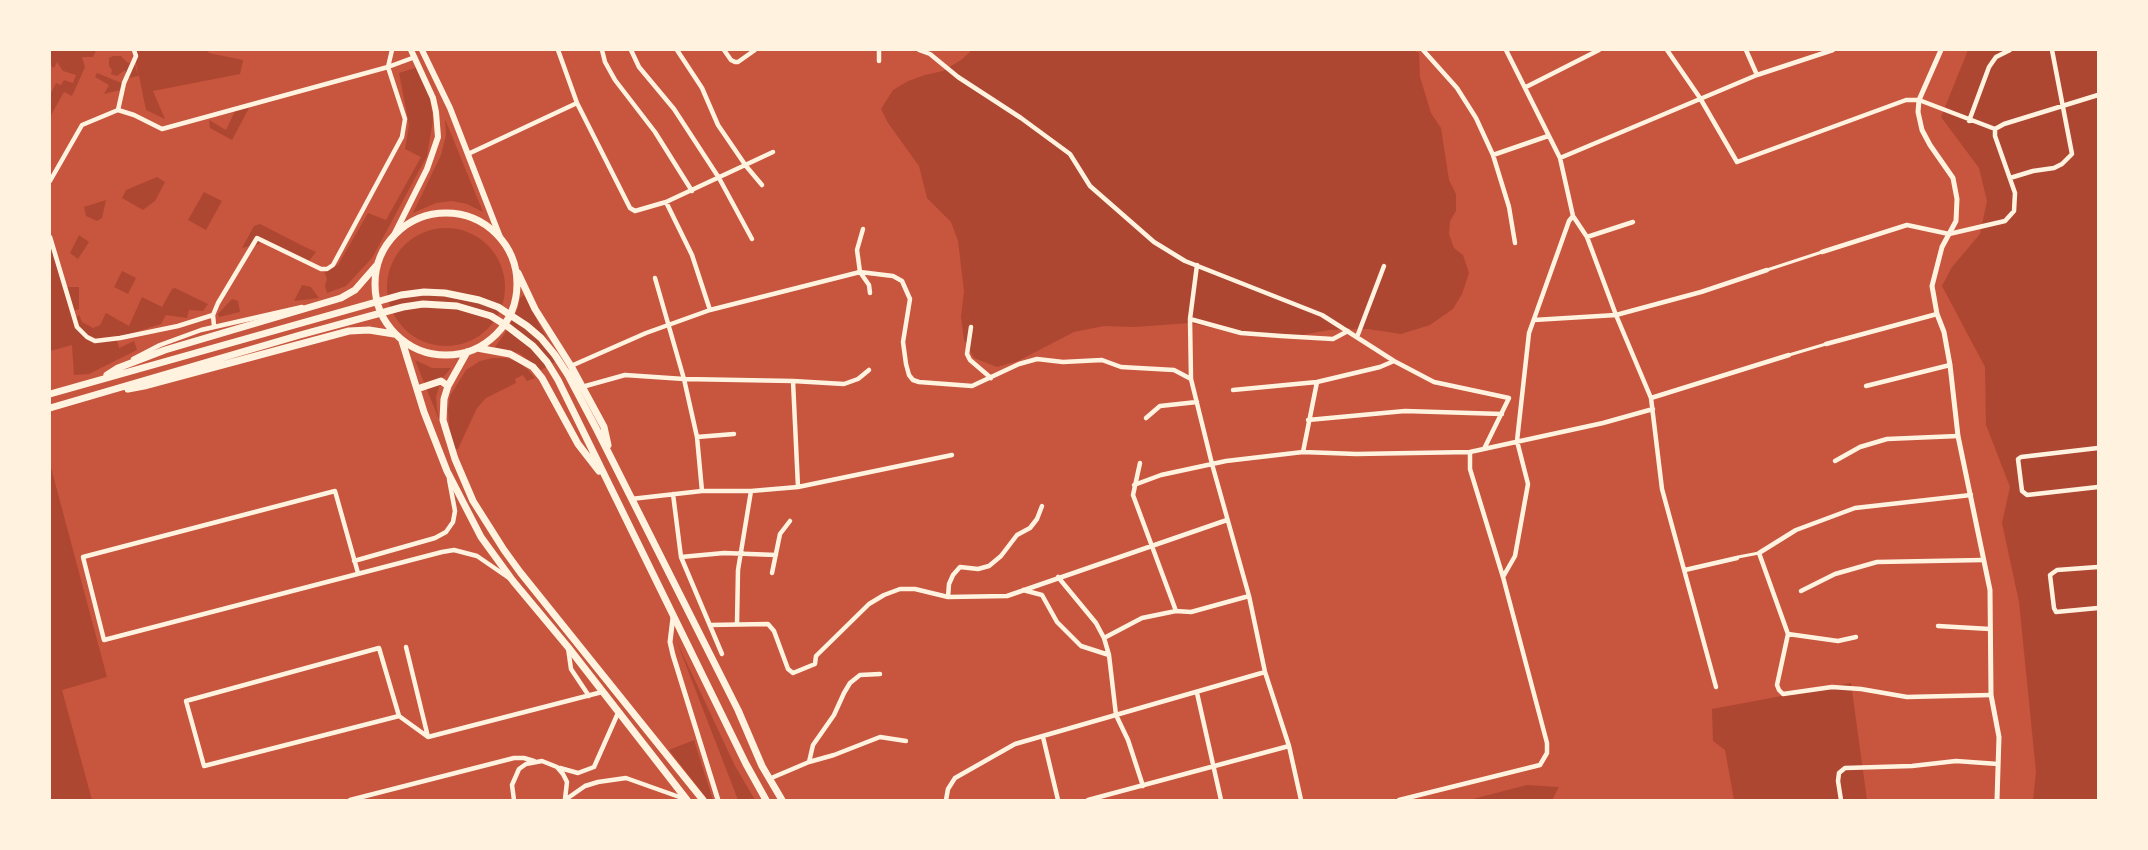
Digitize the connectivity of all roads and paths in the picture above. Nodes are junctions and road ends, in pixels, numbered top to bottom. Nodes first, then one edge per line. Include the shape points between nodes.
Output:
1 (134, 50) edge
2 (392, 50) edge
3 (411, 50) edge
4 (422, 50) edge
5 (558, 50) edge
6 (602, 50) edge
7 (631, 50) edge
8 (677, 50) edge
9 (724, 50) edge
10 (755, 50) edge
11 (879, 50) edge
12 (919, 50) edge
13 (1423, 50) edge
14 (1506, 50) edge
15 (1599, 50) edge
16 (1667, 50) edge
17 (1746, 50) edge
18 (1833, 50) edge
19 (1941, 50) edge
20 (2010, 50) edge
21 (2052, 50) edge
22 (415, 57) junction
23 (879, 61) dead end
24 (388, 68) junction
25 (1757, 75) junction
26 (1526, 87) junction
27 (2098, 95) edge
28 (1700, 98) junction
29 (1919, 100) junction
30 (577, 103) junction
31 (2064, 106) junction
32 (118, 110) junction
33 (1970, 121) junction
34 (1995, 129) junction
35 (1548, 136) junction
36 (773, 152) dead end
37 (468, 154) junction
38 (1493, 155) junction
39 (1560, 159) junction
40 (746, 166) junction
41 (719, 178) junction
42 (2010, 178) junction
43 (50, 181) edge
44 (762, 185) dead end
45 (692, 191) junction
46 (666, 202) junction
47 (1573, 216) junction
48 (1633, 222) dead end
49 (863, 229) dead end
50 (1948, 234) junction
51 (50, 237) edge
52 (393, 237) junction
53 (500, 237) junction
54 (1587, 237) junction
55 (752, 238) dead end
56 (1515, 243) dead end
57 (1822, 252) joint
58 (378, 264) junction
59 (1197, 266) junction
60 (1384, 266) dead end
61 (515, 267) junction
62 (1767, 270) joint
63 (860, 272) junction
64 (655, 278) dead end
65 (870, 293) dead end
66 (317, 306) junction
67 (710, 310) junction
68 (1937, 314) junction
69 (213, 315) junction
70 (1616, 315) junction
71 (1190, 319) junction
72 (1534, 320) junction
73 (214, 326) junction
74 (670, 326) junction
75 (971, 327) dead end
76 (1348, 331) junction
77 (394, 334) junction
78 (1357, 337) junction
79 (402, 341) junction
80 (1826, 345) joint
81 (477, 348) junction
82 (467, 352) junction
83 (1789, 354) joint
84 (1394, 361) junction
85 (1950, 365) junction
86 (571, 366) junction
87 (118, 368) junction
88 (869, 370) dead end
89 (991, 378) junction
90 (684, 379) junction
91 (1191, 379) junction
92 (98, 380) junction
93 (793, 381) junction
94 (1317, 382) junction
95 (448, 386) junction
96 (1866, 386) dead end
97 (582, 387) junction
98 (417, 389) junction
99 (1233, 390) dead end
100 (104, 392) junction
101 (50, 394) edge
102 (1509, 398) junction
103 (1651, 398) junction
104 (1522, 399) junction
105 (1197, 402) junction
106 (50, 408) edge
107 (1653, 409) junction
108 (1502, 414) junction
109 (1146, 418) dead end
110 (1308, 420) junction
111 (734, 434) dead end
112 (697, 436) junction
113 (1958, 436) junction
114 (1517, 441) junction
115 (2098, 448) edge
116 (1484, 449) junction
117 (1303, 452) junction
118 (1470, 452) junction
119 (951, 455) dead end
120 (610, 457) junction
121 (1834, 461) dead end
122 (1140, 463) dead end
123 (1212, 464) junction
124 (447, 471) junction
125 (608, 483) junction
126 (1134, 485) junction
127 (798, 487) junction
128 (2098, 487) edge
129 (702, 491) junction
130 (751, 491) junction
131 (673, 494) junction
132 (1971, 495) junction
133 (631, 499) junction
134 (1042, 506) dead end
135 (1227, 520) junction
136 (790, 521) dead end
137 (1151, 547) junction
138 (1760, 553) junction
139 (740, 554) junction
140 (374, 555) junction
141 (776, 555) junction
142 (681, 557) junction
143 (1737, 558) joint
144 (1983, 560) junction
145 (354, 561) junction
146 (2098, 567) edge
147 (377, 568) junction
148 (1685, 570) junction
149 (358, 573) junction
150 (772, 573) dead end
151 (1503, 576) junction
152 (1058, 577) junction
153 (513, 581) junction
154 (1021, 589) junction
155 (1801, 591) dead end
156 (1249, 596) junction
157 (948, 597) junction
158 (2098, 608) edge
159 (1176, 611) junction
160 (674, 616) junction
161 (737, 624) junction
162 (710, 625) junction
163 (1938, 626) dead end
164 (1990, 629) junction
165 (1788, 634) junction
166 (1856, 637) dead end
167 (1104, 638) junction
168 (406, 647) dead end
169 (568, 647) junction
170 (722, 654) dead end
171 (1109, 655) junction
172 (1265, 672) junction
173 (880, 674) dead end
174 (1716, 687) dead end
175 (602, 692) junction
176 (1197, 693) junction
177 (1992, 694) junction
178 (590, 696) junction
179 (618, 712) junction
180 (1116, 715) junction
181 (399, 716) junction
182 (428, 736) junction
183 (1043, 737) junction
184 (906, 741) dead end
185 (1289, 746) junction
186 (534, 761) junction
187 (809, 762) junction
188 (1998, 764) junction
189 (1213, 766) junction
190 (557, 767) junction
191 (768, 779) junction
192 (1143, 786) junction
193 (565, 800) edge
194 (686, 800) edge
195 (350, 801) edge
196 (514, 801) edge
197 (703, 801) edge
198 (718, 801) edge
199 (766, 801) edge
200 (782, 801) edge
201 (946, 801) edge
202 (1058, 801) edge
203 (1088, 801) edge
204 (1221, 801) edge
205 (1301, 801) edge
206 (1399, 801) edge
207 (1841, 801) edge
208 (1997, 801) edge

1 - 32 street via 136,56
2 - 24 street
3 - 22 main road
4 - 37 main road
5 - 30 street
6 - 45 street via 615,80 656,132
7 - 41 street via 639,67 674,109
8 - 40 street via 702,88 718,125
9 - 10 street via 731,60 738,62
11 - 23 street
12 - 59 street via 1070,154 1090,186 1154,242
13 - 38 street via 1457,88
14 - 26 street
15 - 26 street
16 - 28 street
17 - 25 street
18 - 25 street
19 - 29 street
20 - 33 street via 1996,57 1989,67
21 - 31 street
22 - 24 street
22 - 52 main road via 433,98 438,137 427,170
24 - 32 street via 162,129
24 - 69 street via 405,119 402,137 333,265 321,269 257,238
25 - 28 street
26 - 35 street
27 - 31 street
28 - 29 street via 1737,162 1906,100
28 - 39 street
29 - 33 street
29 - 50 street via 1922,130 1953,178 1956,221
30 - 37 street
30 - 46 street via 630,208 635,211
31 - 34 street
31 - 42 street via 2072,154 2054,168
32 - 43 street via 82,125
33 - 34 street
34 - 42 street
35 - 38 street
35 - 39 street
36 - 40 street
37 - 53 main road
38 - 56 street
39 - 47 street
40 - 41 street
40 - 44 street
41 - 45 street
41 - 55 street
42 - 50 street via 2015,193 2014,211 2005,221
45 - 46 street
46 - 67 street via 692,255
47 - 54 street
47 - 72 street
48 - 54 street
49 - 63 street via 857,250
50 - 57 street via 1908,225
50 - 68 street via 1932,286
51 - 69 street via 77,327 95,341 178,326
52 - 53 main road via 406,225 447,213 472,218
52 - 58 main road
53 - 61 main road
54 - 70 street
57 - 62 street
58 - 66 main road via 350,294
58 - 77 main road via 376,302
59 - 71 street
59 - 76 street via 1322,315
60 - 78 street
61 - 81 main road via 517,291 511,312 495,336
61 - 86 main road
62 - 70 street
63 - 65 street
63 - 67 street
63 - 89 street via 893,276 902,281 910,299 903,342 913,380 961,387
64 - 74 street
66 - 73 street
66 - 87 main road via 174,347
67 - 74 street
68 - 80 street
68 - 85 street
69 - 73 street
70 - 72 street
70 - 103 street
71 - 76 street via 1241,333 1333,339
71 - 91 street
72 - 104 street
73 - 87 street via 160,345
74 - 86 street
74 - 90 street
75 - 89 street via 967,354
76 - 78 street
77 - 79 main road
77 - 100 main road via 349,331 144,386
78 - 84 street
79 - 82 main road via 433,355
79 - 98 main road
80 - 83 street
81 - 82 main road
81 - 125 main road via 510,354 533,367 578,444
82 - 95 main road
83 - 103 street
84 - 94 street
84 - 102 street via 1434,382
85 - 96 street
85 - 113 street
86 - 97 main road
87 - 92 main road
88 - 93 street via 844,384
89 - 91 street via 1018,363 1037,359 1102,360 1121,367 1173,370
90 - 93 street
90 - 97 street via 625,375
90 - 112 street
91 - 105 street
92 - 101 main road
92 - 120 main road via 401,295 462,295 498,307 541,338 568,375
93 - 127 street
94 - 99 street
94 - 110 street
95 - 98 main road via 441,381
95 - 197 main road via 443,420 473,501 488,526 527,581
97 - 120 main road via 604,427
98 - 124 main road
100 - 106 main road
100 - 125 main road via 403,307 457,306 491,316 533,346 547,362
102 - 104 street
102 - 108 street
103 - 107 street
104 - 114 street
105 - 109 street via 1160,406
105 - 123 street
107 - 114 street
107 - 148 street via 1662,489
108 - 110 street via 1405,411
108 - 116 street
110 - 117 street
111 - 112 street
112 - 129 street
113 - 121 street via 1887,440 1860,447
113 - 132 street
114 - 116 street
114 - 151 street via 1528,484 1515,556
115 - 128 street via 2018,459 2022,491 2027,495
116 - 118 street
117 - 118 street
117 - 123 street
118 - 151 street via 1470,469
119 - 127 street
120 - 133 main road
122 - 126 street
123 - 126 street
123 - 135 street
124 - 140 street via 455,512 446,532
124 - 153 main road via 482,537
125 - 160 main road
126 - 137 street via 1133,495
127 - 130 street
129 - 130 street
129 - 131 street
130 - 139 street
131 - 133 street
131 - 142 street
132 - 138 street via 1855,508 1796,530
132 - 144 street
133 - 191 main road via 738,710
134 - 157 street via 1030,528 1017,535 989,566 960,567 949,584
135 - 137 street
135 - 156 street
136 - 141 street via 780,534
137 - 152 street
137 - 159 street
138 - 143 street
138 - 165 street
139 - 141 street
139 - 142 street
139 - 161 street
140 - 145 street
140 - 147 street
141 - 150 street
142 - 162 street
143 - 148 street
144 - 155 street via 1877,562 1835,574
144 - 164 street via 1990,590
145 - 149 street
145 - 149 street via 335,491 83,557 104,640
146 - 158 street via 2057,570 2050,575 2056,612
147 - 149 street
147 - 153 street via 454,550 477,556
148 - 174 street
151 - 206 street via 1547,753 1540,765
152 - 154 street
152 - 167 street
153 - 169 main road
154 - 157 street via 1007,596
154 - 171 street via 1042,595 1057,622 1081,646
156 - 159 street via 1191,612
156 - 172 street
157 - 161 street via 907,588 884,595 830,641 816,656 815,664 794,673 790,673 768,624
159 - 167 street via 1142,618
160 - 198 street via 670,642
160 - 199 main road
161 - 162 street
162 - 170 street
163 - 164 street
164 - 177 street
165 - 166 street via 1838,641
165 - 177 street via 1777,685 1783,694 1832,687 1907,697
167 - 171 street
168 - 182 street
169 - 175 main road
169 - 178 street via 571,669
171 - 180 street
172 - 176 street
172 - 185 street
173 - 187 street via 860,675 850,683 834,716 813,745
175 - 178 street
175 - 179 main road
176 - 180 street
176 - 189 street
177 - 188 street via 1999,737
178 - 182 street
179 - 190 street via 594,767 578,773
179 - 194 main road
180 - 183 street
180 - 192 street
181 - 181 street via 379,648 186,701 204,766
181 - 182 street
183 - 201 street via 1015,744 955,778
183 - 202 street
184 - 187 street via 880,737
185 - 189 street
185 - 205 street
186 - 190 street
186 - 195 street via 514,758
186 - 196 street via 514,777
187 - 191 street
188 - 207 street via 1956,761 1845,768 1838,781
188 - 208 street
189 - 192 street
189 - 204 street
190 - 193 street via 567,782
191 - 200 main road
192 - 203 street
193 - 194 street via 585,786 626,778

